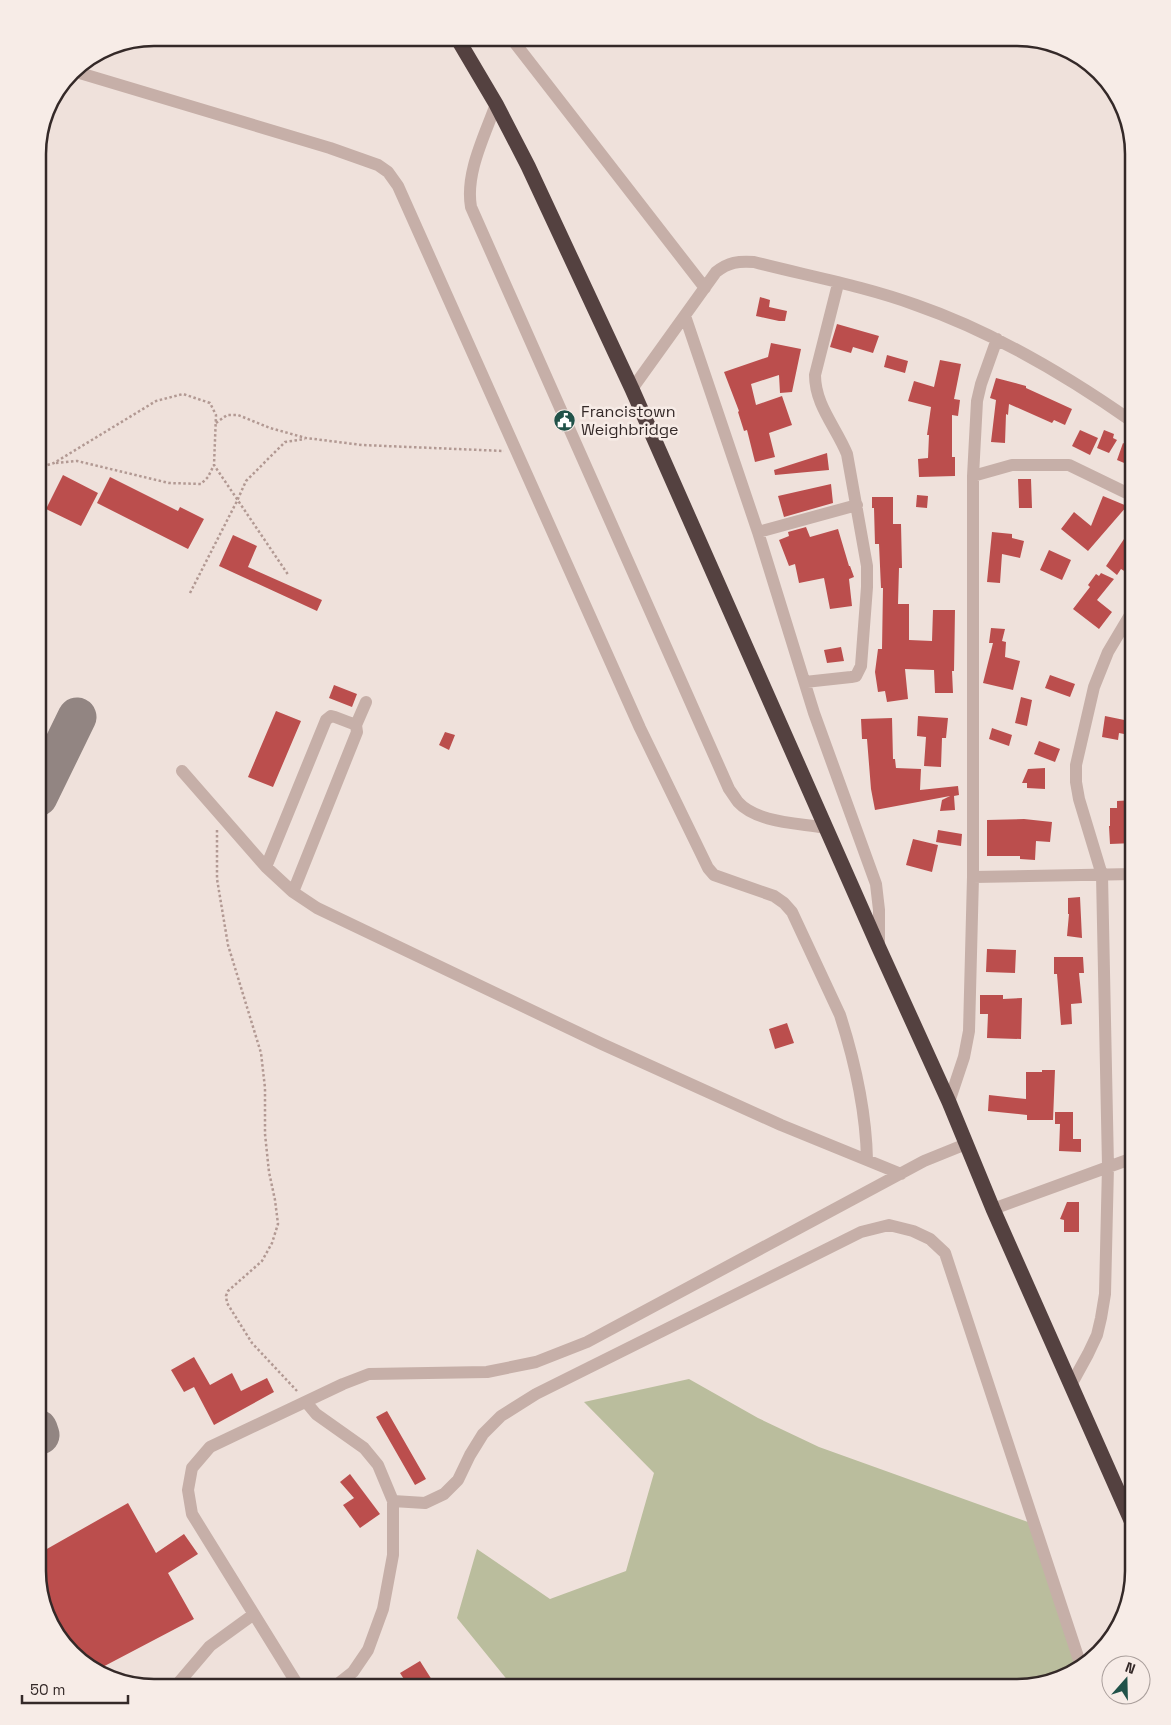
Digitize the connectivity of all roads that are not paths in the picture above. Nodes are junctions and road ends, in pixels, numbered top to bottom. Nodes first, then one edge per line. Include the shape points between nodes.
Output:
1 (461, 46) edge
2 (517, 46) edge
3 (82, 74) edge
4 (496, 104) junction
5 (838, 284) junction
6 (705, 288) junction
7 (685, 316) junction
8 (997, 339) junction
9 (632, 389) junction
10 (1125, 416) edge
11 (973, 476) junction
12 (1125, 492) edge
13 (856, 505) junction
14 (758, 532) junction
15 (1125, 625) edge
16 (805, 682) junction
17 (366, 702) dead end
18 (356, 725) junction
19 (182, 771) dead end
20 (825, 828) junction
21 (266, 867) junction
22 (1125, 874) edge
23 (1102, 875) junction
24 (973, 877) junction
25 (293, 892) junction
26 (879, 948) junction
27 (949, 1102) junction
28 (966, 1144) junction
29 (867, 1160) junction
30 (1125, 1161) edge
31 (1108, 1166) junction
32 (901, 1174) junction
33 (993, 1209) junction
34 (1071, 1385) junction
35 (306, 1402) junction
36 (393, 1501) junction
37 (1125, 1505) edge
38 (254, 1614) junction
39 (1079, 1659) edge
40 (183, 1679) edge
41 (295, 1679) edge
42 (344, 1679) edge

1 - 4 highway
2 - 6 street
3 - 29 street via 330,148 378,165 388,172 398,186 640,728 708,868 714,875 774,896 792,912 840,1014 864,1111
4 - 9 highway
4 - 20 street via 471,174 471,207 729,789 739,803 753,813
5 - 6 street via 738,260 716,272
5 - 8 street via 915,304
5 - 13 street via 815,375 815,388 847,454
6 - 7 street
7 - 9 street
7 - 14 street
8 - 10 street via 1064,376
8 - 11 street via 980,384 974,418
9 - 20 highway
11 - 12 street via 1012,465 1069,465
11 - 24 street
13 - 14 street
13 - 16 street via 867,571 861,666 856,676
14 - 16 street
15 - 23 street via 1108,652 1094,687 1076,765 1079,799
16 - 26 street via 876,884
17 - 18 street
18 - 21 street via 331,716 326,720
18 - 25 street via 357,732
19 - 21 street
20 - 26 highway
21 - 25 street
22 - 23 street
23 - 24 street
23 - 31 street
24 - 27 street via 969,1031
25 - 29 street via 328,914 602,1044
26 - 27 highway
27 - 28 highway
28 - 32 street
28 - 33 highway
29 - 32 street
30 - 31 street
31 - 33 street
31 - 34 street via 1103,1310 1097,1334
32 - 35 street via 587,1342 536,1362 487,1372 368,1374
33 - 34 highway
34 - 37 highway
35 - 36 street via 316,1414 364,1448 378,1464
35 - 38 street via 210,1447 192,1468 188,1490 192,1514
36 - 39 street via 425,1503 444,1494 458,1480 483,1434 501,1416 536,1394 861,1232 889,1225 930,1239 945,1253
36 - 42 street via 393,1556 383,1609 368,1650
38 - 40 street via 210,1646
38 - 41 street

